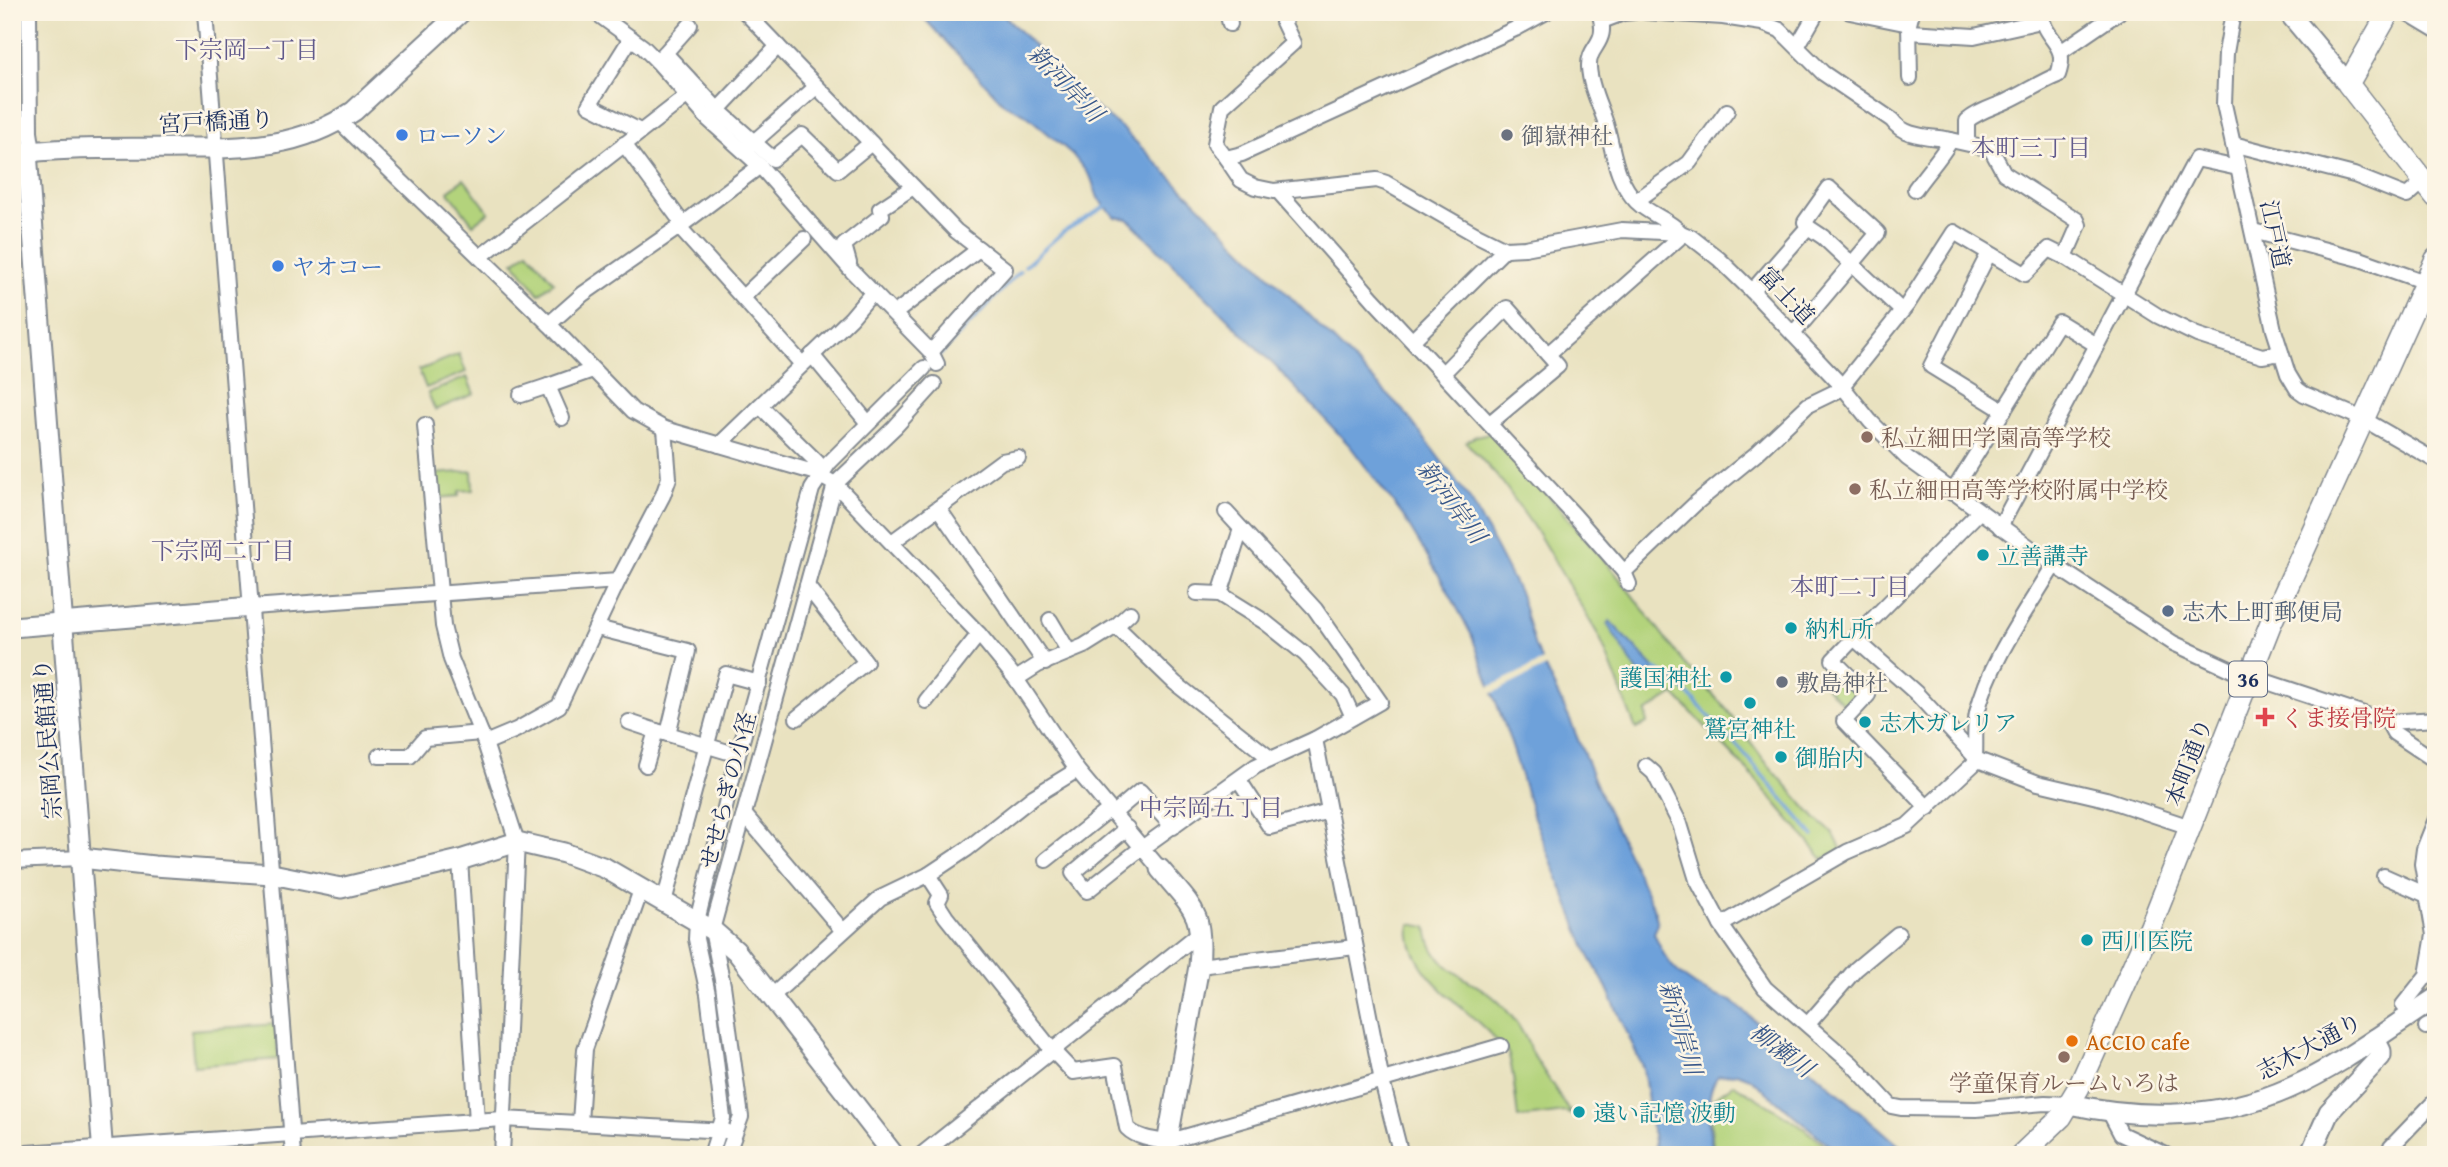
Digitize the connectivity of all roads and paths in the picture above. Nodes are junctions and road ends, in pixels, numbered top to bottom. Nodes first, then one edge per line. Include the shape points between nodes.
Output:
1 (29, 12) edge
2 (205, 12) edge
3 (461, 12) edge
4 (595, 12) edge
5 (745, 12) edge
6 (1290, 12) edge
7 (1546, 12) edge
8 (1634, 12) edge
9 (1646, 12) edge
10 (1817, 12) edge
11 (1850, 12) edge
12 (2119, 12) edge
13 (2233, 12) edge
14 (2288, 12) edge
15 (2389, 12) edge
16 (2406, 12) edge
17 (1601, 17) edge
18 (2041, 17) edge
19 (1910, 23) edge
20 (690, 25) dead end
21 (2436, 30) edge
22 (631, 38) junction
23 (778, 46) junction
24 (1798, 46) junction
25 (2062, 51) junction
26 (661, 57) junction
27 (1910, 78) dead end
28 (2348, 83) junction
29 (816, 87) junction
30 (688, 95) junction
31 (1727, 111) dead end
32 (714, 115) junction
33 (339, 121) junction
34 (640, 131) junction
35 (1951, 139) junction
36 (1966, 142) junction
37 (624, 144) junction
38 (871, 144) junction
39 (2233, 144) junction
40 (748, 146) junction
41 (217, 148) junction
42 (24, 153) edge
43 (1226, 158) junction
44 (760, 166) junction
45 (2238, 168) junction
46 (913, 187) junction
47 (1915, 189) dead end
48 (2430, 190) edge
49 (1278, 191) junction
50 (1636, 201) junction
51 (681, 226) junction
52 (1808, 227) junction
53 (2253, 231) junction
54 (1681, 233) junction
55 (804, 239) dead end
56 (979, 249) junction
57 (1505, 249) junction
58 (1989, 253) junction
59 (480, 257) junction
60 (2065, 257) junction
61 (2436, 259) edge
62 (1851, 263) junction
63 (852, 271) junction
64 (2425, 282) junction
65 (1752, 291) junction
66 (872, 293) junction
67 (2123, 295) junction
68 (743, 297) junction
69 (1902, 312) junction
70 (895, 313) junction
71 (549, 324) junction
72 (1793, 334) junction
73 (1413, 340) junction
74 (2095, 344) junction
75 (2280, 353) junction
76 (1548, 354) junction
77 (806, 359) junction
78 (930, 362) junction
79 (593, 370) junction
80 (1443, 373) junction
81 (934, 384) dead end
82 (548, 386) junction
83 (1842, 386) junction
84 (521, 396) dead end
85 (760, 406) junction
86 (2004, 411) junction
87 (562, 418) dead end
88 (2362, 419) junction
89 (868, 423) junction
90 (1490, 423) junction
91 (425, 425) dead end
92 (665, 429) junction
93 (719, 445) junction
94 (1018, 458) dead end
95 (2436, 461) edge
96 (819, 475) junction
97 (835, 484) junction
98 (1952, 493) junction
99 (939, 509) junction
100 (1226, 512) dead end
101 (1979, 512) junction
102 (2000, 527) junction
103 (1241, 528) junction
104 (892, 542) junction
105 (2054, 565) junction
106 (618, 581) junction
107 (807, 586) junction
108 (1197, 593) dead end
109 (439, 594) junction
110 (1220, 594) junction
111 (252, 607) junction
112 (1130, 613) dead end
113 (1050, 620) dead end
114 (64, 623) junction
115 (1116, 626) junction
116 (12, 627) edge
117 (597, 628) junction
118 (979, 634) junction
119 (1854, 638) junction
120 (1069, 652) junction
121 (1045, 663) junction
122 (2249, 676) junction
123 (1017, 679) junction
124 (759, 682) junction
125 (926, 701) dead end
126 (797, 718) dead end
127 (1353, 718) junction
128 (2436, 719) edge
129 (629, 722) dead end
130 (2388, 722) junction
131 (662, 732) junction
132 (483, 738) junction
133 (1315, 739) junction
134 (707, 745) junction
135 (379, 755) dead end
136 (738, 755) junction
137 (1270, 758) junction
138 (1977, 758) junction
139 (2436, 761) edge
140 (646, 765) dead end
141 (1646, 766) dead end
142 (1077, 770) junction
143 (1239, 780) junction
144 (1928, 808) junction
145 (1112, 811) junction
146 (1329, 811) junction
147 (744, 814) junction
148 (2436, 819) edge
149 (1173, 827) junction
150 (2190, 827) junction
151 (1128, 828) junction
152 (517, 842) junction
153 (1144, 848) junction
154 (81, 858) junction
155 (460, 860) junction
156 (1046, 860) dead end
157 (12, 861) edge
158 (1160, 869) joint
159 (272, 874) junction
160 (928, 875) junction
161 (2384, 876) dead end
162 (641, 890) junction
163 (2429, 896) junction
164 (664, 902) junction
165 (705, 925) junction
166 (1721, 925) junction
167 (843, 931) junction
168 (1201, 932) junction
169 (1898, 934) dead end
170 (1355, 947) junction
171 (1199, 966) junction
172 (770, 998) junction
173 (2436, 998) edge
174 (2407, 1010) junction
175 (1808, 1024) junction
176 (2375, 1039) junction
177 (1501, 1046) dead end
178 (1052, 1050) junction
179 (1382, 1081) junction
180 (2436, 1100) edge
181 (2070, 1104) junction
182 (2109, 1111) junction
183 (503, 1119) junction
184 (477, 1121) junction
185 (580, 1122) junction
186 (726, 1131) junction
187 (291, 1134) junction
188 (1166, 1148) edge
189 (103, 1151) edge
190 (12, 1154) edge
191 (293, 1155) edge
192 (502, 1155) edge
193 (711, 1155) edge
194 (727, 1155) edge
195 (894, 1155) edge
196 (921, 1155) edge
197 (1401, 1155) edge
198 (2021, 1155) edge
199 (2166, 1155) edge
200 (2309, 1155) edge
201 (2389, 1155) edge

1 - 42 street via 30,132
2 - 41 street
3 - 33 street, 宮戸橋通り
4 - 22 street
5 - 23 street
6 - 43 street via 1283,22 1293,43 1223,107 1215,144
7 - 43 street
8 - 17 street
9 - 24 street via 1762,23 1780,30
10 - 24 street
11 - 19 street
12 - 25 street
13 - 39 street, 江戸道 via 2224,104
14 - 28 street
15 - 28 main road
16 - 21 street
17 - 50 street via 1599,44 1589,56 1591,80 1617,173
18 - 19 street via 1974,36
18 - 25 street
19 - 27 street
20 - 26 street
22 - 26 street
22 - 34 street via 589,105
23 - 29 street
23 - 32 street
24 - 35 street via 1823,73 1892,120 1898,129
25 - 36 street via 2058,75 1973,115 1967,121
26 - 30 street
26 - 32 street
28 - 48 main road
29 - 38 street
29 - 40 street
30 - 32 street
30 - 34 street
31 - 50 street via 1689,163
32 - 40 street
33 - 41 street, 宮戸橋通り via 290,141
33 - 59 street
34 - 37 street
35 - 36 street
35 - 47 street
36 - 60 street via 1991,149 2004,173 2077,220
37 - 51 street
37 - 59 street
38 - 40 street via 838,170 802,135 773,159
38 - 46 street
39 - 45 street, 江戸道
39 - 48 street via 2354,175 2407,196
40 - 44 street
41 - 42 street, 宮戸橋通り
41 - 111 street
42 - 114 street, 宗岡公民館通り
43 - 49 street via 1241,180
44 - 51 street
44 - 63 street
45 - 53 street, 江戸道
45 - 67 street via 2196,159
46 - 56 street
46 - 63 street via 880,209 882,215 844,245
49 - 57 street via 1377,180
49 - 73 street
50 - 54 street
51 - 68 street
51 - 71 street via 583,294
52 - 62 street
52 - 62 street via 1805,222 1829,188 1878,233
52 - 65 street
53 - 64 street via 2360,259
53 - 75 street, 江戸道
54 - 57 street, 富士道 via 1622,230
54 - 65 street, 富士道 via 1701,243
54 - 76 street
55 - 68 street
56 - 70 street
56 - 78 street via 1005,269
57 - 73 street
58 - 60 street via 2025,274 2049,249
58 - 69 street via 1954,232
58 - 86 street via 1931,366
59 - 71 street
60 - 67 street
61 - 64 main road, 本町通り / 36
62 - 69 street
62 - 72 street
63 - 66 street
64 - 88 main road, 本町通り / 36
65 - 72 street, 富士道
66 - 70 street
66 - 77 street
67 - 74 street
67 - 75 street via 2197,335 2262,356
68 - 77 street
69 - 83 street
70 - 78 street
71 - 79 street
72 - 83 street, 富士道
73 - 80 street
74 - 86 street via 2059,323
74 - 102 street
75 - 88 street, 江戸道 via 2297,389
76 - 80 street via 1507,308
76 - 90 street via 1558,366
77 - 85 street
77 - 89 street
78 - 89 street
79 - 82 street
79 - 92 street via 633,411
80 - 90 street
81 - 97 street
82 - 84 street
82 - 87 street
83 - 90 street via 1808,405 1696,503 1626,578
83 - 98 street, 富士道 via 1890,442
85 - 93 street
85 - 96 street via 817,462
86 - 98 street
88 - 95 street, 江戸道
88 - 122 main road, 本町通り / 36
89 - 96 street
91 - 109 street
92 - 93 street
92 - 106 street via 669,478
93 - 96 street
94 - 99 street via 1002,461
96 - 97 street
96 - 124 street
97 - 104 street
97 - 107 street, せせらぎの小径
98 - 101 street, 富士道
99 - 104 street
99 - 121 street
100 - 103 street
101 - 102 street, 富士道
101 - 119 street
102 - 105 street, 富士道
103 - 110 street
103 - 127 street via 1315,609 1380,702
104 - 118 street
105 - 122 street, 富士道 via 2173,643
105 - 138 street via 1986,686 1977,715
106 - 109 street
106 - 117 street
107 - 126 street via 866,662
107 - 147 street, せせらぎの小径
108 - 110 street
109 - 111 street
109 - 132 street via 452,659
110 - 127 street via 1305,654 1343,695
111 - 114 street
111 - 159 street
112 - 115 street
113 - 120 street
114 - 116 street
114 - 154 street, 宗岡公民館通り
115 - 120 street
115 - 137 street via 1175,683
117 - 131 street via 688,651
117 - 132 street via 559,706 516,730
118 - 123 street
118 - 125 street
119 - 138 street via 1916,693
119 - 144 street via 1833,660 1868,695 1844,721
120 - 121 street
121 - 123 street
122 - 130 street, 富士道
122 - 150 main road, 本町通り / 36
123 - 142 street
124 - 134 street via 726,674
124 - 136 street
127 - 133 street
128 - 130 street
129 - 131 street
130 - 139 street via 2394,733
131 - 134 street
131 - 140 street
132 - 135 street via 425,738 410,756
132 - 152 street
133 - 137 street
133 - 146 street
134 - 136 street
134 - 164 street
136 - 165 street
137 - 143 street
138 - 144 street
138 - 150 street via 2038,783 2106,799
141 - 166 street via 1680,824 1697,880
142 - 145 street
142 - 160 street
143 - 146 street via 1270,827
143 - 149 street
144 - 166 street via 1908,826 1847,852
145 - 149 street via 1140,791
145 - 151 street
145 - 156 street
146 - 170 street
147 - 165 street, せせらぎの小径
147 - 167 street
148 - 163 street via 2422,864
149 - 153 street
150 - 181 main road, 本町通り / 36 via 2130,977
151 - 153 street
151 - 153 street via 1073,873 1087,891
152 - 155 street
152 - 162 street via 605,868
152 - 183 street
153 - 158 street
154 - 157 street
154 - 159 street
154 - 189 street, 宗岡公民館通り
155 - 159 street via 341,888
155 - 184 street
158 - 168 street via 1195,910
159 - 187 street
160 - 167 street via 880,898
160 - 178 street via 941,895 937,903 946,917
161 - 163 street
162 - 164 street
162 - 185 street via 585,1049
163 - 174 street via 2434,935 2427,975
164 - 165 street
165 - 172 street via 736,951
165 - 186 street via 696,939
165 - 186 street, せせらぎの小径 via 723,985 741,1114
166 - 175 street via 1765,988
167 - 172 street
168 - 171 street
168 - 178 street
169 - 175 street via 1856,969
170 - 171 street
170 - 179 street
171 - 188 street
172 - 195 street
173 - 174 street, 志木大通り
174 - 176 street, 志木大通り
175 - 181 street via 1891,1106 1976,1110
176 - 182 street, 志木大通り via 2290,1088 2242,1104 2168,1114
176 - 200 street via 2381,1056 2329,1112
177 - 179 street
178 - 188 street via 1073,1072 1115,1066 1128,1128
178 - 196 street
179 - 188 street
179 - 197 street
180 - 201 street via 2391,1147
181 - 182 street, 志木大通り
181 - 198 main road, 本町通り / 36
182 - 199 street via 2121,1134
183 - 184 street
183 - 185 street
183 - 192 street
184 - 187 street
185 - 186 street
186 - 193 street
186 - 194 street
187 - 189 street
187 - 191 street
189 - 190 street

